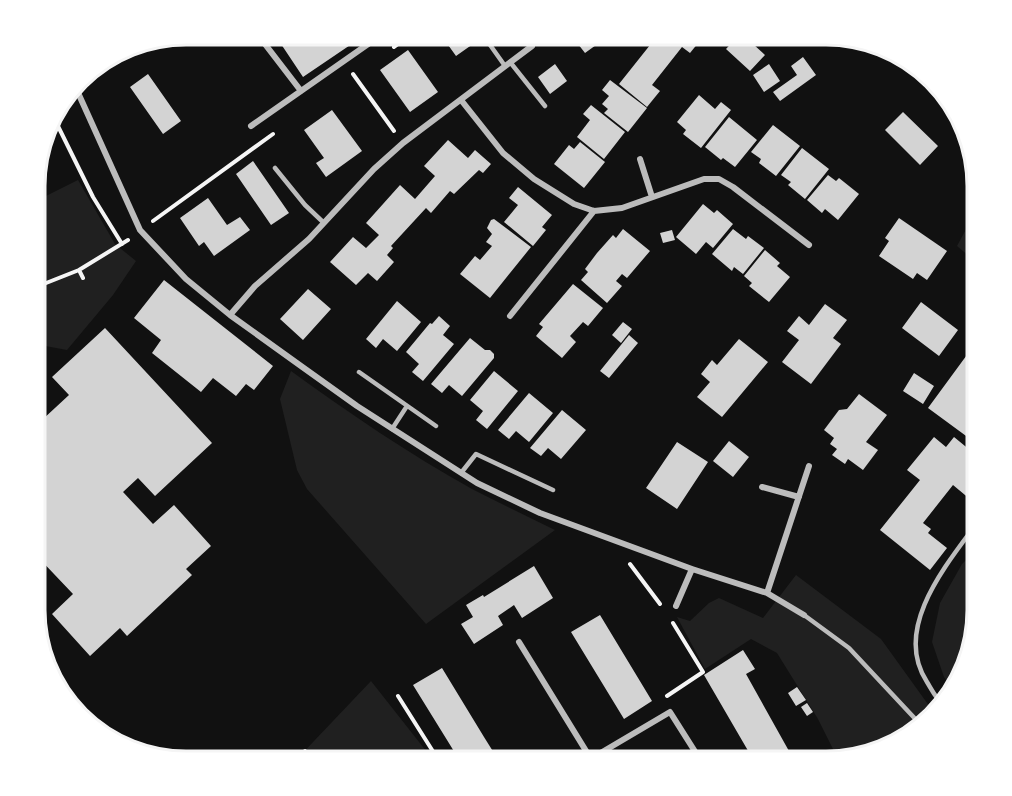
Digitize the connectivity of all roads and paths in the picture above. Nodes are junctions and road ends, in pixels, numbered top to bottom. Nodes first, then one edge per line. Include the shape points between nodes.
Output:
1 (266, 45) edge
2 (367, 45) edge
3 (492, 45) edge
4 (532, 46) dead end
5 (344, 61) junction
6 (508, 64) junction
7 (301, 91) junction
8 (79, 94) edge
9 (461, 100) junction
10 (545, 106) dead end
11 (251, 126) dead end
12 (58, 127) edge
13 (403, 143) junction
14 (640, 159) dead end
15 (275, 168) dead end
16 (652, 197) junction
17 (594, 211) junction
18 (324, 223) junction
19 (140, 230) junction
20 (123, 244) junction
21 (809, 245) dead end
22 (79, 270) junction
23 (83, 278) dead end
24 (45, 283) edge
25 (230, 315) junction
26 (510, 316) dead end
27 (359, 372) dead end
28 (407, 406) junction
29 (436, 426) dead end
30 (392, 429) junction
31 (809, 466) dead end
32 (461, 473) junction
33 (762, 487) dead end
34 (553, 490) dead end
35 (799, 497) junction
36 (967, 536) edge
37 (632, 547) junction
38 (692, 569) junction
39 (767, 593) junction
40 (676, 606) joint
41 (804, 615) joint
42 (671, 619) junction
43 (519, 642) dead end
44 (398, 696) dead end
45 (937, 697) edge
46 (670, 712) junction
47 (915, 719) edge
48 (433, 751) edge
49 (584, 751) edge
50 (604, 751) edge
51 (695, 751) edge

1 - 7 street
2 - 5 street
3 - 6 lane
4 - 6 street
5 - 7 street
5 - 13 path
6 - 9 street
6 - 10 lane
7 - 11 street
8 - 19 street
9 - 13 street
9 - 17 street via 503,153 534,179 574,204
12 - 20 path via 93,197
13 - 18 street
14 - 16 street
15 - 18 lane
16 - 17 street via 622,208
16 - 21 street via 704,178 719,179
17 - 26 street
18 - 25 street via 255,286
19 - 20 path
19 - 25 street via 186,279
20 - 22 path
22 - 23 path
22 - 24 path
25 - 30 street
27 - 28 lane
28 - 29 lane
28 - 30 lane
30 - 32 street
31 - 35 street
32 - 34 lane via 476,454
32 - 37 street via 540,513
33 - 35 street
35 - 39 street
36 - 45 lane via 941,570 923,605 915,640 919,670
37 - 38 street
37 - 42 path via 628,563
38 - 39 street
38 - 40 street
39 - 41 street
40 - 42 path
41 - 47 lane via 849,648
42 - 46 path via 703,672 661,699
43 - 49 street
44 - 48 path
46 - 50 street
46 - 51 street

